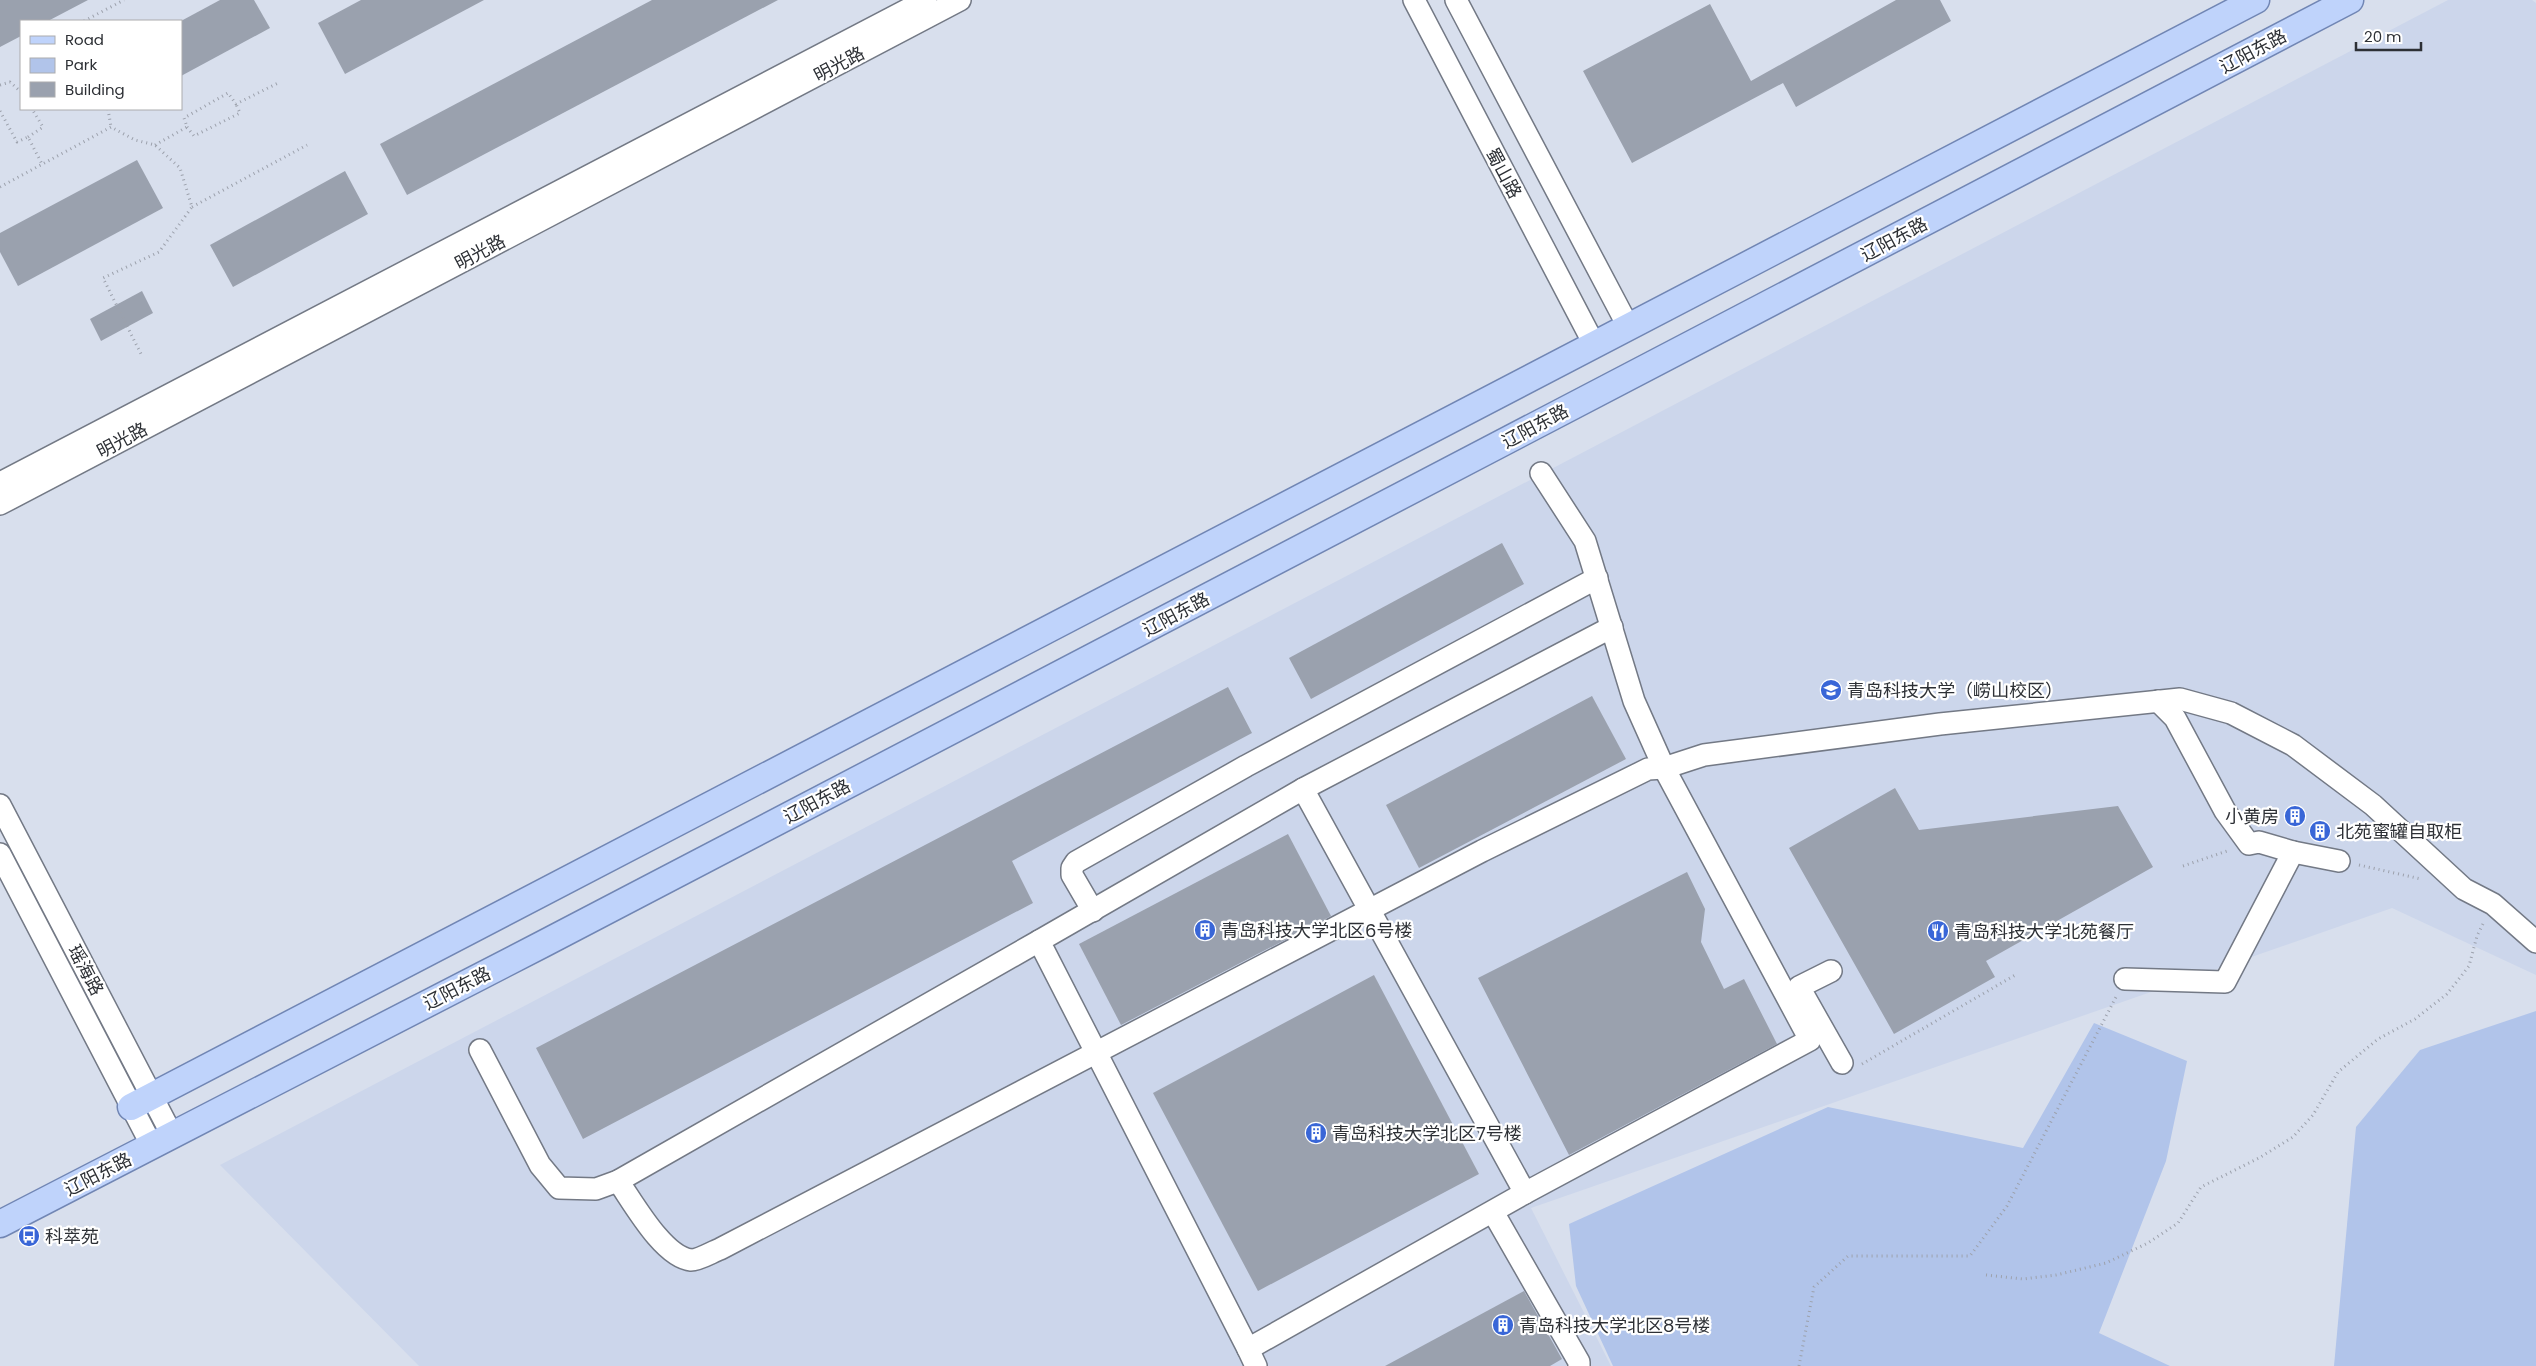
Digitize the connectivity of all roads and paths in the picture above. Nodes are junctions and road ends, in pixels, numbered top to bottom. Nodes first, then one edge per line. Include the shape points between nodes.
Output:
1 (124, 0) edge
2 (926, 0) edge
3 (960, 0) edge
4 (1414, 0) edge
5 (1456, 0) edge
6 (2256, 0) edge
7 (2350, 0) edge
8 (86, 20) edge
9 (278, 83) dead end
10 (0, 85) edge
11 (20, 91) edge
12 (236, 104) junction
13 (33, 110) edge
14 (108, 110) edge
15 (0, 111) edge
16 (111, 127) junction
17 (187, 127) junction
18 (28, 138) junction
19 (154, 145) junction
20 (307, 146) dead end
21 (42, 164) junction
22 (0, 188) edge
23 (192, 207) junction
24 (1629, 328) junction
25 (1594, 346) junction
26 (141, 354) dead end
27 (1541, 473) dead end
28 (0, 483) edge
29 (0, 504) edge
30 (1597, 578) junction
31 (1612, 627) junction
32 (2158, 701) junction
33 (1664, 768) junction
34 (1303, 788) junction
35 (0, 805) edge
36 (2249, 844) junction
37 (2293, 852) junction
38 (0, 854) edge
39 (2339, 861) joint
40 (2183, 866) dead end
41 (2426, 880) dead end
42 (2493, 904) junction
43 (1370, 910) junction
44 (1093, 911) junction
45 (1039, 942) junction
46 (2536, 942) edge
47 (1831, 971) dead end
48 (2017, 974) dead end
49 (2125, 978) joint
50 (480, 1050) dead end
51 (1096, 1054) junction
52 (1842, 1063) joint
53 (142, 1102) junction
54 (162, 1140) junction
55 (618, 1181) junction
56 (1525, 1193) junction
57 (1493, 1212) junction
58 (0, 1224) edge
59 (1986, 1275) dead end
60 (1252, 1357) edge
61 (1579, 1366) edge
62 (1800, 1366) edge

1 - 8 path
2 - 28 street, 明光路
3 - 29 street, 明光路
4 - 25 street, 蜀山路
5 - 24 street
6 - 24 main road
7 - 54 main road, 辽阳东路
9 - 12 path
10 - 11 path via 10,82
12 - 17 path via 240,113 194,136
12 - 17 path via 228,93 184,118
13 - 18 path via 43,127
14 - 16 path
15 - 18 path via 17,142
16 - 19 path via 135,140
16 - 21 path
17 - 19 path
18 - 21 path
19 - 23 path via 180,168
20 - 23 path
21 - 22 path
23 - 26 path via 158,252 103,278
24 - 25 main road
25 - 53 main road
27 - 30 street via 1585,541
30 - 31 street
30 - 44 street via 1246,766 1076,862 1072,874
31 - 33 street via 1634,701
31 - 34 street
32 - 33 street via 1940,724 1714,754
32 - 36 street via 2175,718 2225,811
32 - 42 street via 2180,699 2231,713 2293,745 2372,805 2464,889
33 - 43 street via 1648,769 1482,850
33 - 56 street via 1810,1040
34 - 43 street
34 - 44 street
35 - 53 street, 瑶海路
36 - 37 street via 2259,842
36 - 40 path
37 - 39 street
37 - 49 street via 2226,982
38 - 53 street, 瑶海路
39 - 41 path
42 - 46 street
42 - 59 path via 2477,936 2469,966 2447,994 2414,1019 2378,1039 2338,1072 2313,1115 2293,1137 2201,1187 2178,1223 2148,1243 2106,1263 2032,1278
43 - 51 street
43 - 56 street
44 - 45 street
45 - 51 street
45 - 55 street
47 - 52 street via 1799,987
48 - 52 path via 1861,1064
49 - 62 path via 2007,1206 1970,1256 1848,1256 1814,1287
50 - 55 street via 540,1165 559,1188 596,1189
51 - 55 street via 720,1250 692,1260 681,1257 663,1244
51 - 60 street
53 - 54 street, 瑶海路
54 - 58 main road, 辽阳东路
56 - 57 street
57 - 60 street
57 - 61 street

